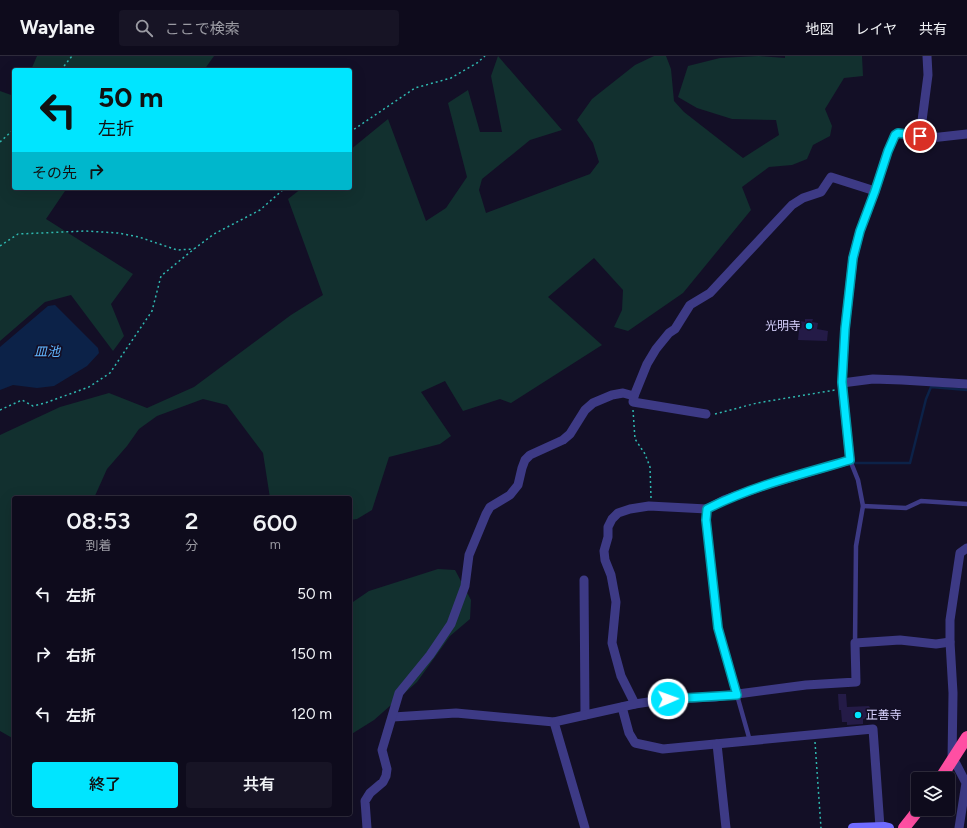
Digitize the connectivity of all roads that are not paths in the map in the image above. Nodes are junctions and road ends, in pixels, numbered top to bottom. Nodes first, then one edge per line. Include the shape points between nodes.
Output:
1 (927, 56) edge
2 (967, 134) edge
3 (920, 136) junction
4 (875, 191) junction
5 (967, 384) edge
6 (842, 385) junction
7 (633, 399) junction
8 (706, 414) road end
9 (850, 460) junction
10 (967, 504) edge
11 (863, 506) junction
12 (707, 509) junction
13 (967, 548) edge
14 (584, 580) dead end
15 (950, 642) junction
16 (856, 643) junction
17 (737, 695) junction
18 (635, 704) junction
19 (622, 707) junction
20 (585, 715) junction
21 (393, 717) junction
22 (554, 722) junction
23 (967, 736) edge
24 (750, 741) junction
25 (717, 744) junction
26 (952, 760) junction
27 (944, 772) edge
28 (966, 783) edge
29 (913, 816) edge
30 (885, 827) edge
31 (367, 828) edge
32 (585, 828) edge
33 (726, 828) edge
34 (853, 828) edge
35 (904, 828) edge
36 (959, 828) edge

1 - 3 street via 928,75
2 - 3 street via 931,138
3 - 4 street via 898,133 895,135
4 - 6 street via 853,258
4 - 7 street via 830,177 821,192 797,200 710,293 688,308 675,329 656,349
5 - 6 street via 873,379
6 - 9 street
7 - 8 street
7 - 21 street via 623,393 593,403 563,440 535,452 525,460 518,486 510,495 490,507 486,514 469,555 465,586 451,624 400,693
9 - 11 lane via 858,480
9 - 12 street via 766,485
10 - 11 lane via 921,502 906,508
11 - 16 lane via 856,546
12 - 17 lane via 706,520 718,628
12 - 18 street via 650,506 630,509 618,513 608,527 604,551 616,602 612,643 627,690
13 - 15 street via 960,553 950,620
14 - 20 street
15 - 16 street via 936,644 900,640
15 - 26 street via 953,693
16 - 17 street via 856,682 806,685
17 - 18 street via 668,699
17 - 24 lane
18 - 19 street
19 - 20 street
19 - 25 street via 629,733 635,743 663,749
20 - 22 street
21 - 22 street via 456,713
21 - 31 street via 382,750 386,776 365,801
22 - 32 street
23 - 26 highway
24 - 25 street
24 - 30 street via 873,729
25 - 33 street
26 - 27 highway
26 - 28 street
28 - 36 street
29 - 35 highway
30 - 34 street

